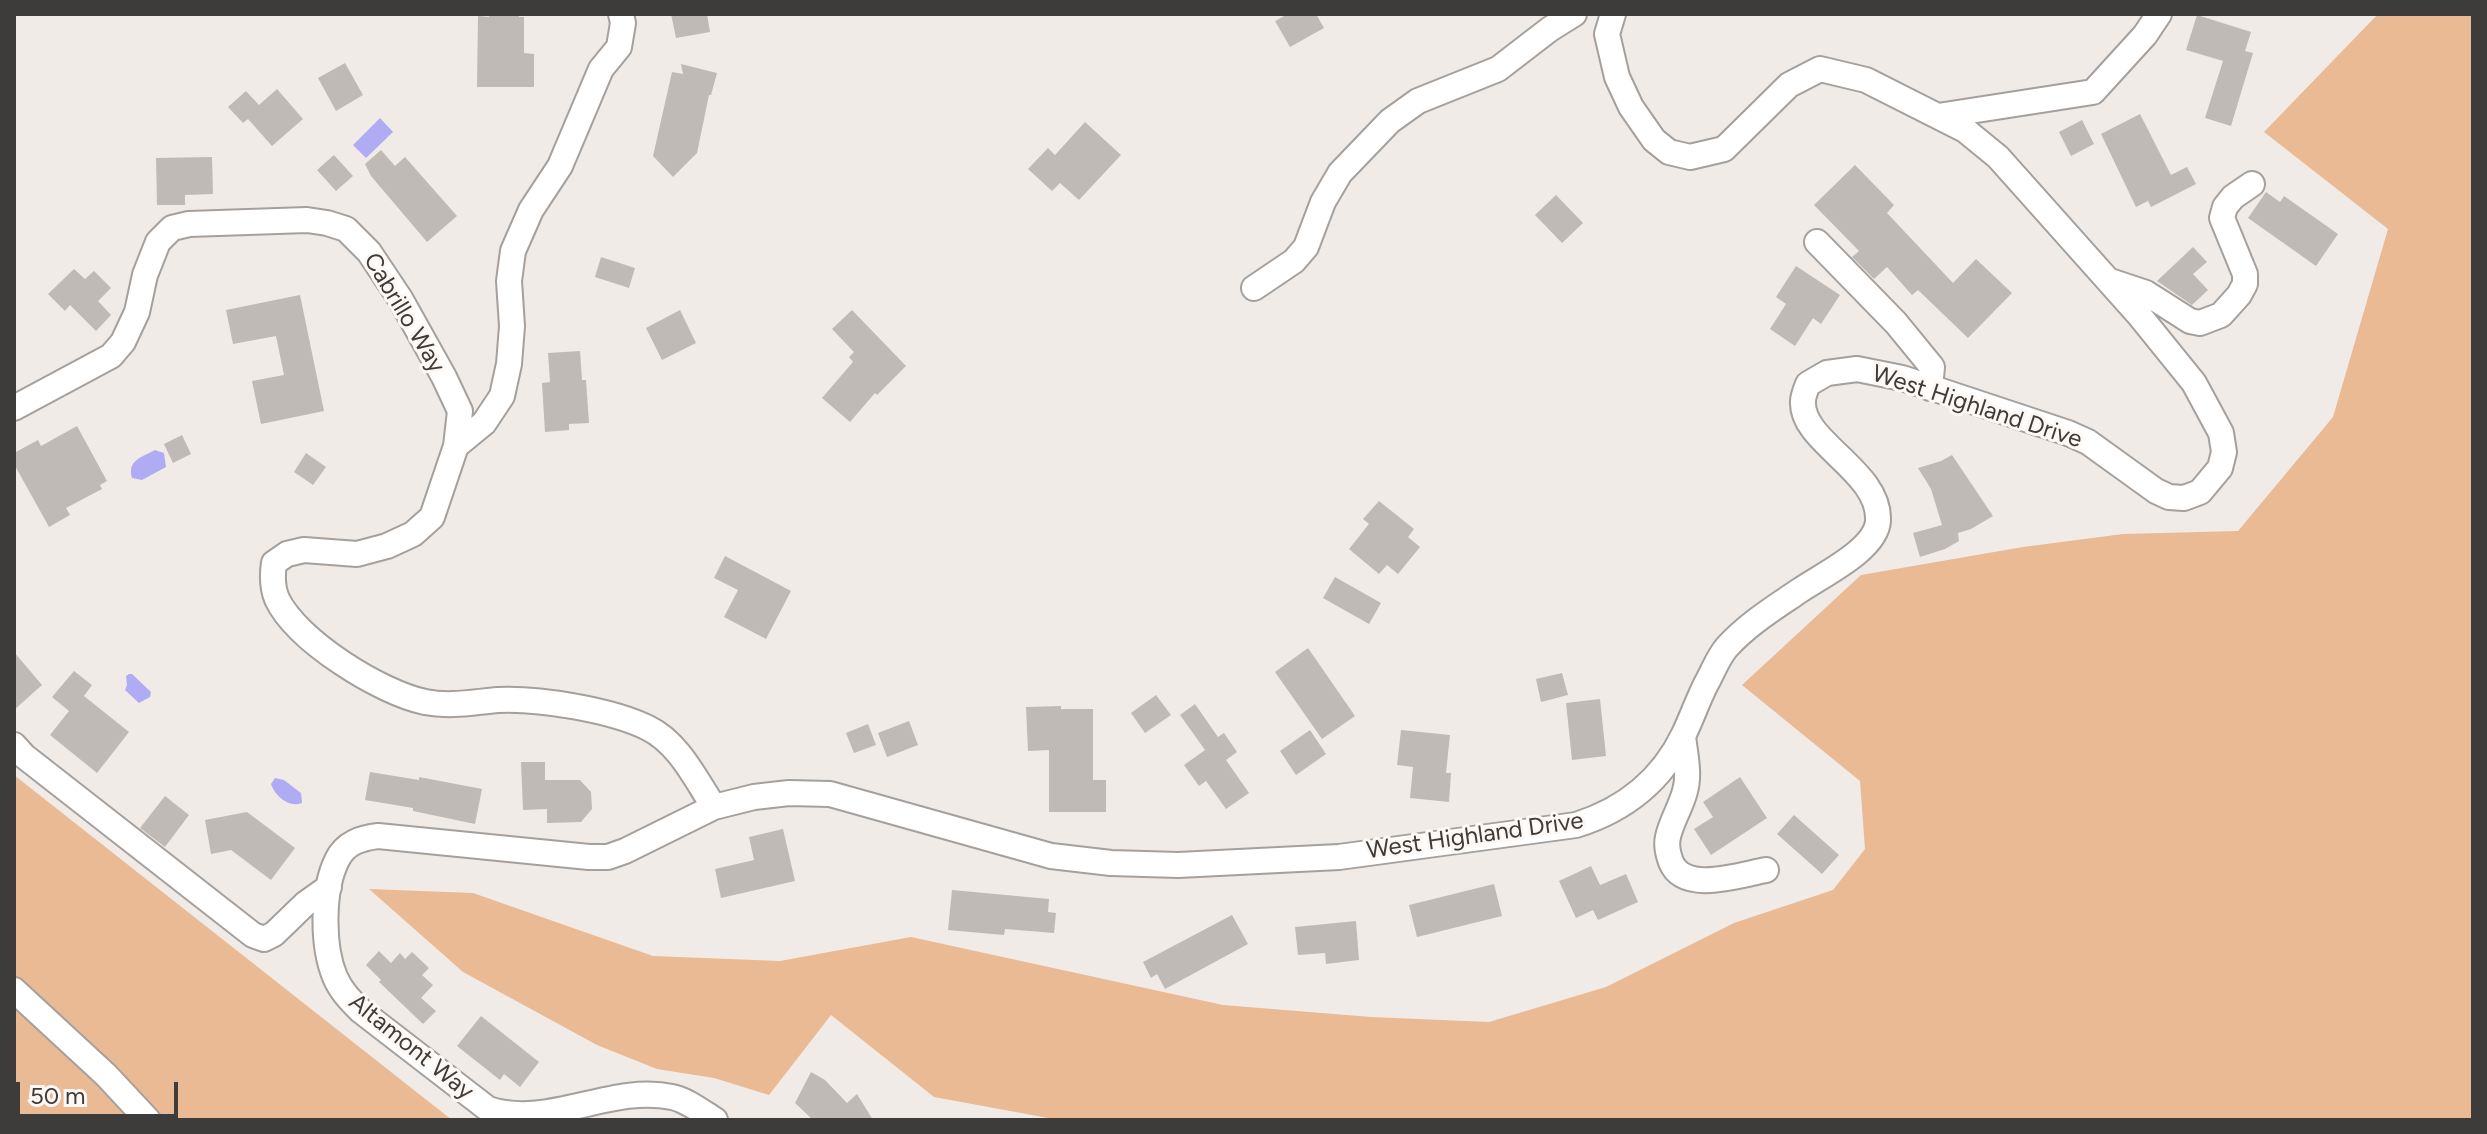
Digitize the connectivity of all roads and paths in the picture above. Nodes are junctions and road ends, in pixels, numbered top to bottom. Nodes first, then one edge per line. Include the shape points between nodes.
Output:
1 (621, 14) edge
2 (1574, 14) edge
3 (1613, 14) edge
4 (2159, 14) edge
5 (1938, 116) junction
6 (2252, 184) dead end
7 (1817, 242) dead end
8 (2108, 280) junction
9 (1254, 288) dead end
10 (1930, 388) junction
11 (14, 408) edge
12 (456, 446) junction
13 (1683, 736) junction
14 (14, 745) edge
15 (714, 807) junction
16 (1766, 870) dead end
17 (329, 887) junction
18 (14, 990) edge
19 (148, 1120) edge
20 (715, 1120) edge

1 - 12 street via 619,47 601,69 560,166 531,210 513,251 512,326 502,396 484,423
2 - 9 street via 1498,69 1418,101 1390,121 1340,173 1306,247
3 - 5 street, West Highland Drive via 1607,34 1617,77 1631,107 1669,152 1690,157 1724,149 1789,85 1820,69 1866,80
4 - 5 street via 2093,92
5 - 8 street, West Highland Drive via 1998,157
6 - 8 street via 2233,197 2222,218 2245,284 2221,315 2190,321 2146,293
7 - 10 street via 1932,367
8 - 10 street, West Highland Drive via 2194,383 2221,433 2220,468 2200,492 2169,497 2088,442
10 - 13 street, West Highland Drive via 1857,369 1827,373 1808,384 1802,402 1808,422 1874,497 1876,532 1858,554 1773,608 1725,649
11 - 12 street, Cabrillo Way via 111,356 137,312 158,242 172,228 307,220 346,229 369,252 401,300 460,411
12 - 15 street via 432,517 413,534 357,554 304,550 274,563 272,581 285,610 335,657 409,697 454,705 544,702 648,728 671,744
13 - 15 street, West Highland Drive via 1657,778 1600,817 1576,825 1339,857 1111,863 1051,856 830,794 789,793
13 - 16 street via 1686,790 1667,839 1675,871 1688,879 1714,880
14 - 17 street via 253,935 264,939 274,934
15 - 17 street, Altamont Way via 608,857 361,838 337,859
17 - 20 street, Altamont Way via 328,949 344,995 488,1109 528,1114 653,1094 675,1097
18 - 19 street

